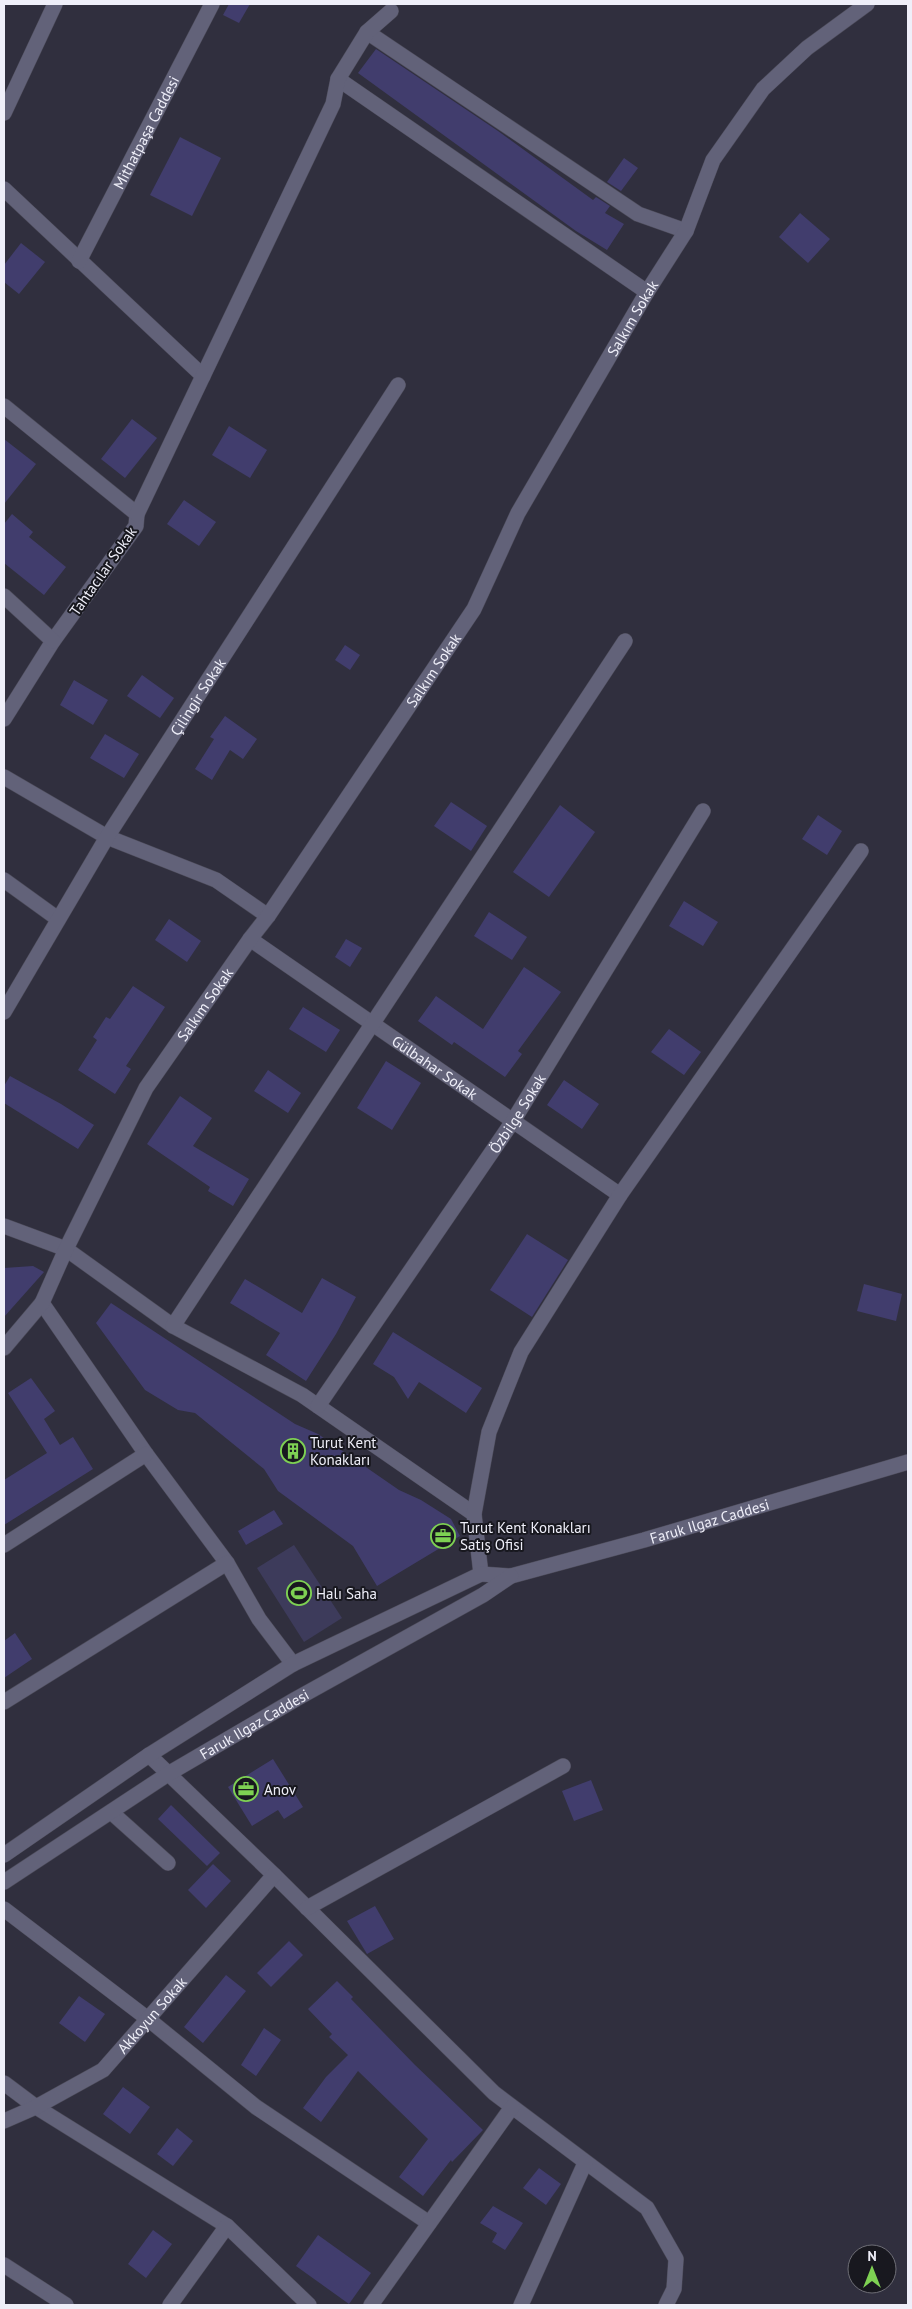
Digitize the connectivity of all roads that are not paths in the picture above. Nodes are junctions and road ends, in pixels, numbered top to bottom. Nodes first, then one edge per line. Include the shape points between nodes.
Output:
1 (55, 4) edge
2 (212, 4) edge
3 (867, 4) edge
4 (391, 11) dead end
5 (367, 32) junction
6 (338, 79) junction
7 (4, 113) edge
8 (4, 189) edge
9 (686, 230) junction
10 (79, 261) junction
11 (647, 292) junction
12 (202, 376) junction
13 (398, 385) dead end
14 (4, 406) edge
15 (137, 514) junction
16 (4, 596) edge
17 (53, 641) junction
18 (625, 641) dead end
19 (4, 719) edge
20 (4, 777) edge
21 (703, 811) dead end
22 (106, 837) junction
23 (861, 851) dead end
24 (4, 880) edge
25 (268, 916) junction
26 (58, 919) junction
27 (250, 938) junction
28 (4, 1012) edge
29 (372, 1024) junction
30 (513, 1122) junction
31 (620, 1195) junction
32 (4, 1226) edge
33 (66, 1249) junction
34 (42, 1304) junction
35 (173, 1326) junction
36 (4, 1348) edge
37 (318, 1406) junction
38 (146, 1454) junction
39 (908, 1462) edge
40 (474, 1514) junction
41 (4, 1545) edge
42 (227, 1563) junction
43 (480, 1574) junction
44 (511, 1576) junction
45 (293, 1664) junction
46 (4, 1702) edge
47 (149, 1755) junction
48 (563, 1766) dead end
49 (168, 1774) junction
50 (111, 1812) junction
51 (4, 1855) edge
52 (168, 1863) dead end
53 (274, 1875) junction
54 (4, 1882) edge
55 (308, 1908) junction
56 (4, 1909) edge
57 (148, 2019) junction
58 (4, 2084) edge
59 (36, 2107) junction
60 (512, 2107) junction
61 (4, 2121) edge
62 (585, 2163) junction
63 (429, 2223) junction
64 (227, 2226) junction
65 (4, 2265) edge
66 (66, 2305) edge
67 (170, 2305) edge
68 (309, 2305) edge
69 (371, 2305) edge
70 (521, 2305) edge
71 (666, 2305) edge

1 - 7 street
2 - 10 street, Mithatpaşa Caddesi
3 - 9 street, Salkım Sokak via 807,48 763,89 713,160
4 - 5 street
5 - 6 street
5 - 9 street via 638,214
6 - 11 street
6 - 12 street via 333,104
8 - 10 street
9 - 11 street, Salkım Sokak
10 - 12 street
11 - 25 street, Salkım Sokak via 518,513 474,609
12 - 15 street
13 - 22 street, Çilingir Sokak
14 - 15 street, Tahtacılar Sokak
15 - 17 street, Tahtacılar Sokak via 136,526
16 - 17 street
17 - 19 street, Tahtacılar Sokak
18 - 29 street
20 - 22 street
21 - 30 street, Özbilge Sokak
22 - 25 street via 216,880
22 - 26 street, Çilingir Sokak
23 - 31 street
24 - 26 street
25 - 27 street, Salkım Sokak
26 - 28 street, Çilingir Sokak
27 - 29 street, Gülbahar Sokak
27 - 33 street, Salkım Sokak via 146,1088
29 - 30 street, Gülbahar Sokak
29 - 35 street
30 - 31 street, Gülbahar Sokak
30 - 37 street, Özbilge Sokak
31 - 40 street via 521,1352 489,1432
32 - 33 street
33 - 34 street, Salkım Sokak
33 - 35 street
34 - 36 street, Salkım Sokak
34 - 38 street
35 - 37 street
37 - 40 street
38 - 41 street
38 - 42 street
39 - 44 street, Faruk Ilgaz Caddesi
40 - 43 street
42 - 45 street via 259,1619
42 - 46 street
43 - 44 street, Faruk Ilgaz Caddesi
43 - 45 street, Faruk Ilgaz Caddesi
44 - 49 street, Faruk Ilgaz Caddesi
45 - 47 street, Faruk Ilgaz Caddesi
47 - 49 street
47 - 51 street, Faruk Ilgaz Caddesi
48 - 55 street
49 - 50 street, Faruk Ilgaz Caddesi
49 - 53 street
50 - 52 street
50 - 54 street, Faruk Ilgaz Caddesi
53 - 55 street
53 - 57 street, Akkoyun Sokak
55 - 60 street via 494,2093
56 - 57 street
57 - 59 street, Akkoyun Sokak via 103,2070
57 - 63 street via 256,2107
58 - 59 street
59 - 61 street, Akkoyun Sokak
59 - 64 street
60 - 62 street
60 - 63 street
62 - 70 street
62 - 71 street via 647,2208 676,2259 674,2289
63 - 69 street
64 - 67 street
64 - 68 street
65 - 66 street

